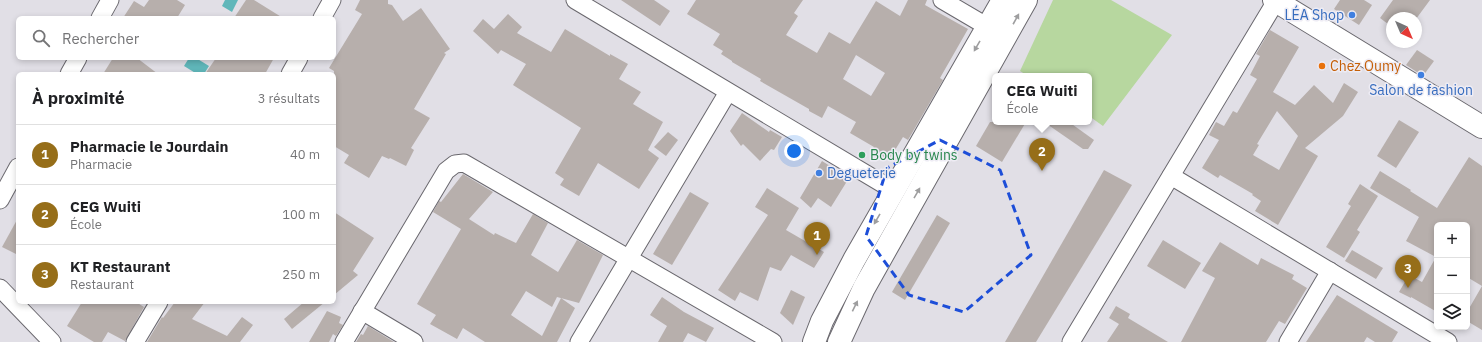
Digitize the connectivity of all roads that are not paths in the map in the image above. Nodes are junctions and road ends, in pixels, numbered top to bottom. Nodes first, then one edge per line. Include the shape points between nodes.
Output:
1 (110, 0) edge
2 (332, 0) edge
3 (575, 0) edge
4 (942, 0) edge
5 (1003, 0) edge
6 (1026, 0) edge
7 (1275, 1) edge
8 (101, 16) edge
9 (323, 16) edge
10 (988, 28) junction
11 (77, 60) edge
12 (298, 60) edge
13 (70, 72) edge
14 (291, 72) edge
15 (728, 92) junction
16 (1482, 127) edge
17 (16, 171) edge
18 (1171, 176) junction
19 (893, 190) junction
20 (0, 200) edge
21 (629, 259) junction
22 (1330, 271) junction
23 (0, 288) edge
24 (157, 304) edge
25 (362, 311) junction
26 (52, 342) edge
27 (136, 342) edge
28 (344, 342) edge
29 (414, 342) edge
30 (579, 342) edge
31 (773, 342) edge
32 (814, 342) edge
33 (839, 342) edge
34 (1071, 342) edge
35 (1288, 342) edge
36 (1448, 342) edge

1 - 8 street
2 - 9 street
3 - 15 street
4 - 10 street
5 - 10 main road
33 -> 6 main road via 864,288
7 - 16 main road
7 - 18 street
10 -> 19 main road
11 - 13 street
12 - 14 street
15 - 19 street
15 - 21 street
17 - 20 street
18 - 22 street
18 - 34 street
19 -> 32 main road via 846,274
21 - 25 street via 464,163 454,164 446,171
21 - 30 street
21 - 31 street
22 - 35 street
22 - 36 street
23 - 26 street
24 - 27 street
25 - 28 street
25 - 29 street

